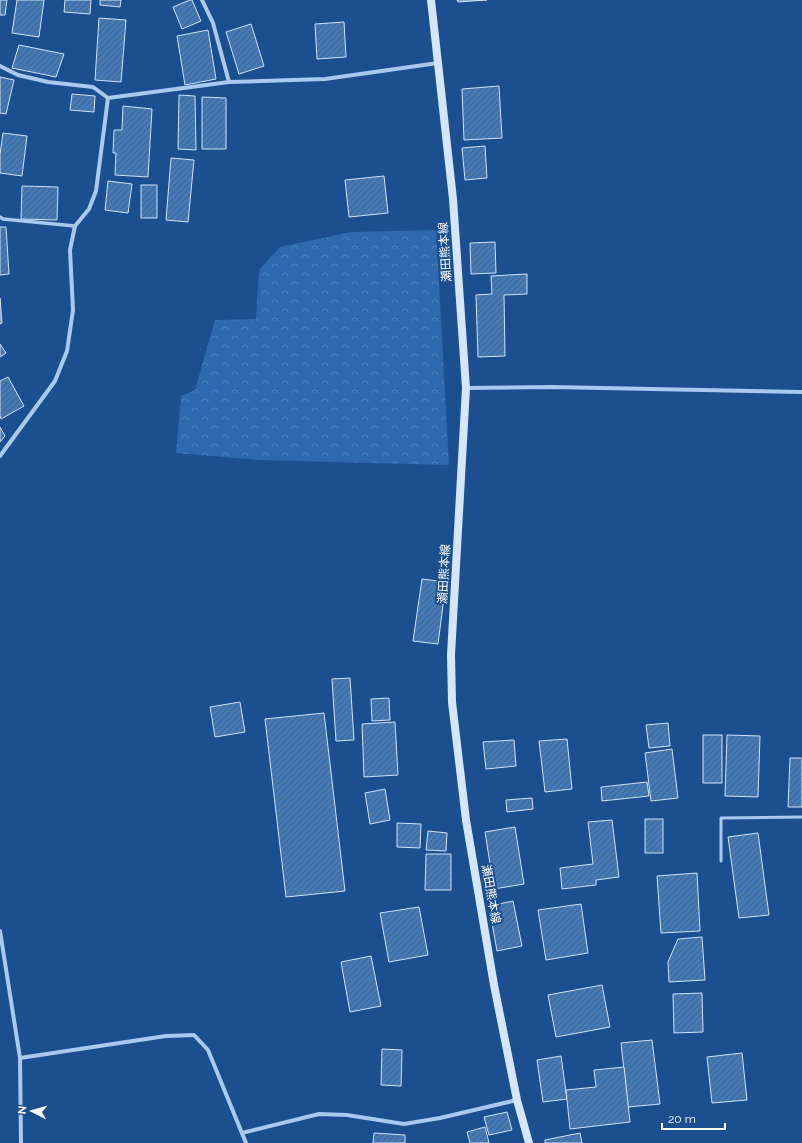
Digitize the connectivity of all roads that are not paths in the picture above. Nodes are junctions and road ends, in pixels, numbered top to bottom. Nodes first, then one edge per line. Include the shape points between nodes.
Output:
1 (202, 0) edge
2 (431, 0) edge
3 (438, 63) junction
4 (0, 66) edge
5 (229, 82) junction
6 (108, 98) junction
7 (0, 217) edge
8 (75, 226) junction
9 (466, 388) junction
10 (802, 392) edge
11 (0, 456) edge
12 (802, 817) edge
13 (721, 861) dead end
14 (0, 931) edge
15 (20, 1058) junction
16 (517, 1100) junction
17 (242, 1133) junction
18 (21, 1143) edge
19 (246, 1143) edge
20 (529, 1143) edge

1 - 5 street via 213,23
2 - 3 main road, 瀬田熊本線
3 - 5 street via 325,79
3 - 9 main road, 瀬田熊本線 via 453,199
4 - 6 street via 18,75 48,82 94,87
5 - 6 street
6 - 8 street via 96,191 88,209
7 - 8 street
8 - 11 street via 70,250 73,310 67,351 55,381
9 - 10 street via 552,387
9 - 16 main road, 瀬田熊本線 via 451,655 452,702 466,820 502,1030
12 - 13 lane via 721,818
14 - 15 street
15 - 17 street via 166,1036 194,1035 208,1050
15 - 18 street
16 - 17 street via 404,1124 347,1115 320,1114
16 - 20 main road, 瀬田熊本線
17 - 19 street

